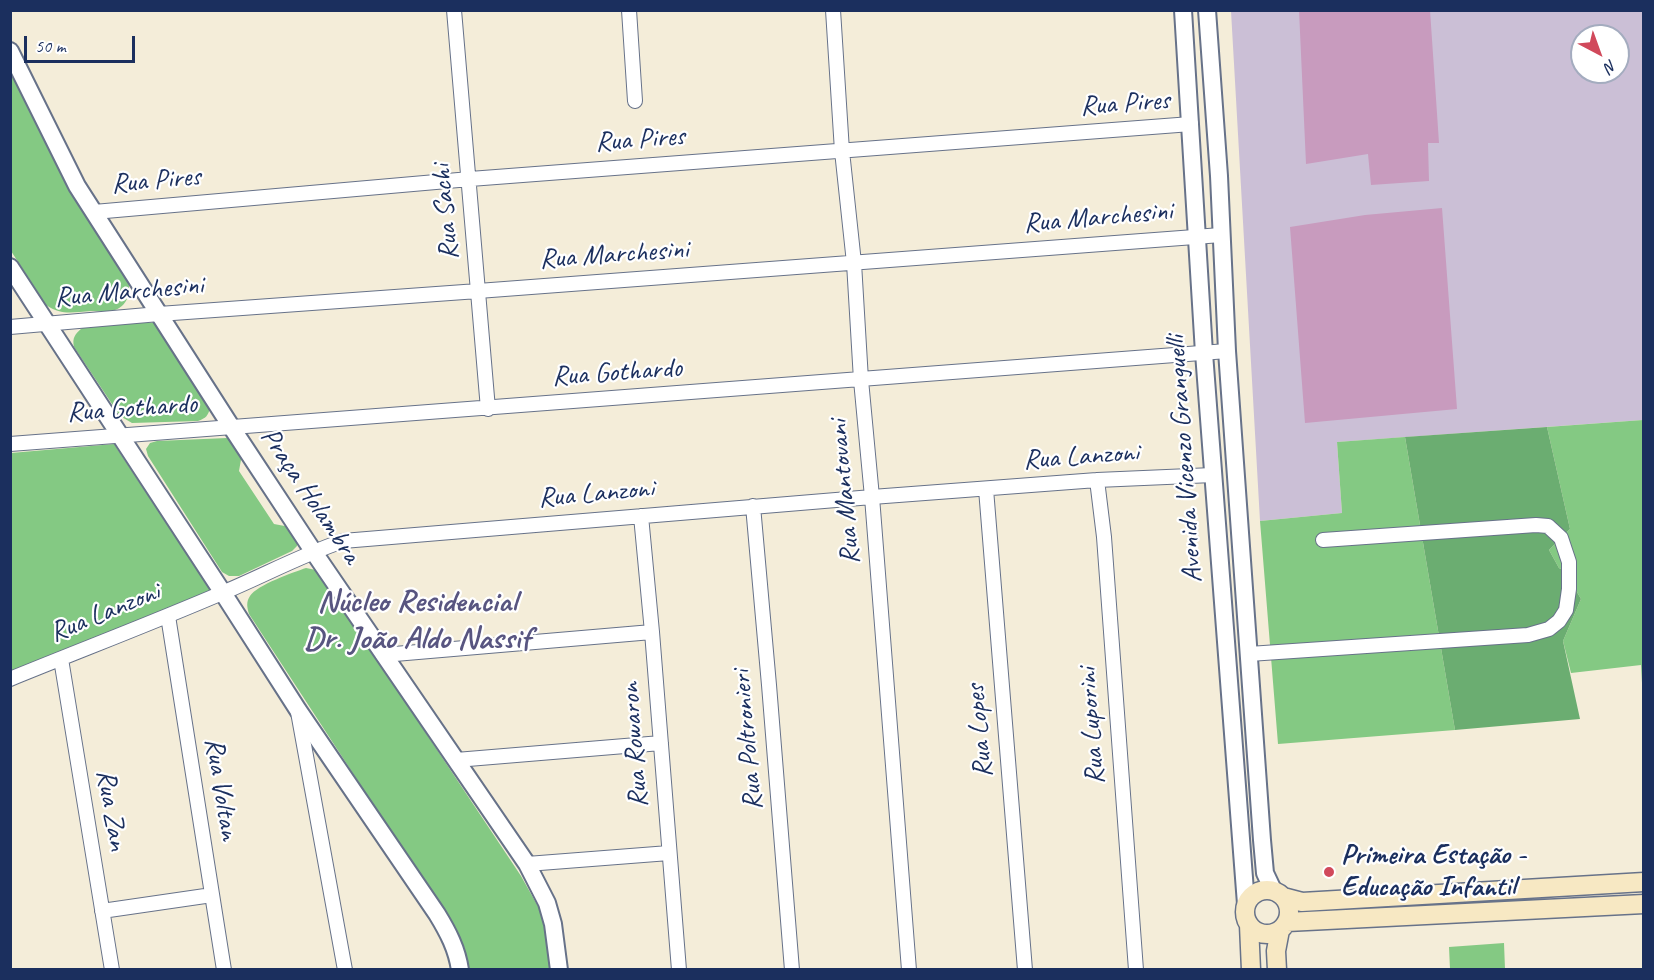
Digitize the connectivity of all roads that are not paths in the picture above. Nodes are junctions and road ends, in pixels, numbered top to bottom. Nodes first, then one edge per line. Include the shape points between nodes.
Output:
1 (454, 10) edge
2 (629, 10) edge
3 (833, 10) edge
4 (1184, 10) edge
5 (1207, 10) edge
6 (10, 51) edge
7 (635, 101) dead end
8 (1191, 124) junction
9 (842, 151) junction
10 (470, 179) junction
11 (94, 212) junction
12 (1221, 235) junction
13 (1198, 236) junction
14 (854, 263) junction
15 (10, 267) edge
16 (478, 291) junction
17 (159, 314) junction
18 (48, 324) junction
19 (10, 327) edge
20 (1227, 351) junction
21 (1204, 353) junction
22 (861, 380) junction
23 (488, 409) junction
24 (232, 428) junction
25 (120, 435) junction
26 (10, 444) edge
27 (1213, 475) junction
28 (1097, 480) junction
29 (986, 489) junction
30 (872, 497) junction
31 (753, 506) junction
32 (641, 516) junction
33 (1323, 540) dead end
34 (313, 551) junction
35 (224, 592) junction
36 (168, 616) junction
37 (652, 632) junction
38 (1249, 654) junction
39 (383, 655) junction
40 (61, 659) junction
41 (10, 679) edge
42 (298, 710) junction
43 (661, 743) junction
44 (456, 760) junction
45 (669, 853) junction
46 (527, 864) junction
47 (1644, 882) edge
48 (1278, 894) junction
49 (212, 895) junction
50 (1246, 904) junction
51 (1644, 904) edge
52 (102, 911) junction
53 (1249, 925) junction
54 (1283, 926) junction
55 (112, 969) edge
56 (224, 969) edge
57 (345, 969) edge
58 (460, 969) edge
59 (559, 969) edge
60 (679, 969) edge
61 (792, 969) edge
62 (909, 969) edge
63 (1025, 969) edge
64 (1136, 969) edge
65 (1251, 969) edge
66 (1277, 969) edge

1 - 10 street, Rua Sachi
2 - 7 street
3 - 9 street, Rua Mantovani
4 - 8 street, Avenida Vicenzo Granguelli
5 - 12 street, Avenida Vicenzo Granguelli
6 - 11 street, Praça Holambra via 77,186
8 - 9 street, Rua Pires
8 - 13 street, Avenida Vicenzo Granguelli
9 - 10 street, Rua Pires
9 - 14 street, Rua Mantovani
10 - 11 street, Rua Pires
10 - 16 street, Rua Sachi
11 - 17 street, Praça Holambra
12 - 13 street, Rua Marchesini
12 - 20 street, Avenida Vicenzo Granguelli
13 - 14 street, Rua Marchesini
13 - 21 street, Avenida Vicenzo Granguelli
14 - 16 street, Rua Marchesini
14 - 22 street, Rua Mantovani
15 - 18 street
16 - 17 street, Rua Marchesini
16 - 23 street, Rua Sachi
17 - 18 street, Rua Marchesini
17 - 24 street, Praça Holambra
18 - 19 street, Rua Marchesini
18 - 25 street
20 - 21 street, Rua Gothardo
20 - 38 street, Avenida Vicenzo Granguelli
21 - 22 street, Rua Gothardo
21 - 27 street, Avenida Vicenzo Granguelli
22 - 23 street, Rua Gothardo
22 - 30 street, Rua Mantovani
23 - 24 street, Rua Gothardo
24 - 25 street, Rua Gothardo
24 - 34 street, Praça Holambra
25 - 26 street, Rua Gothardo
25 - 35 street
27 - 28 street, Rua Lanzoni
27 - 50 street, Avenida Vicenzo Granguelli
28 - 29 street, Rua Lanzoni
28 - 64 street, Rua Luporini
29 - 30 street, Rua Lanzoni
29 - 63 street, Rua Lopes
30 - 31 street, Rua Lanzoni
30 - 62 street, Rua Mantovani
31 - 32 street, Rua Lanzoni
31 - 61 street, Rua Poltronieri
32 - 34 street, Rua Lanzoni via 343,541
32 - 37 street, Rua Rowaron
33 - 38 street via 1548,526 1561,538 1569,562 1566,610 1549,628 1528,635
34 - 35 street, Rua Lanzoni
34 - 39 street, Praça Holambra
35 - 36 street, Rua Lanzoni
35 - 42 street
36 - 40 street, Rua Lanzoni
36 - 49 street, Rua Voltan
37 - 39 street
37 - 43 street, Rua Rowaron
38 - 48 street, Avenida Vicenzo Granguelli via 1265,873
39 - 44 street, Praça Holambra
40 - 41 street, Rua Lanzoni
40 - 52 street, Rua Zan
42 - 57 street
42 - 58 street via 437,914 455,948
43 - 44 street
43 - 45 street, Rua Rowaron
44 - 46 street, Praça Holambra
45 - 46 street
45 - 60 street, Rua Rowaron
46 - 59 street, Praça Holambra via 547,903
47 - 48 main road via 1302,902
48 - 50 main road via 1266,890 1254,894
48 - 54 main road, Avenida Vicenzo Granguelli via 1289,908
49 - 52 street
49 - 56 street, Rua Voltan
50 - 53 main road, Avenida Vicenzo Granguelli via 1245,919
51 - 54 main road
52 - 55 street, Rua Zan
53 - 54 main road via 1260,933 1274,933
53 - 65 main road, Avenida Vicenzo Granguelli
54 - 66 main road, Avenida Vicenzo Granguelli via 1276,951

